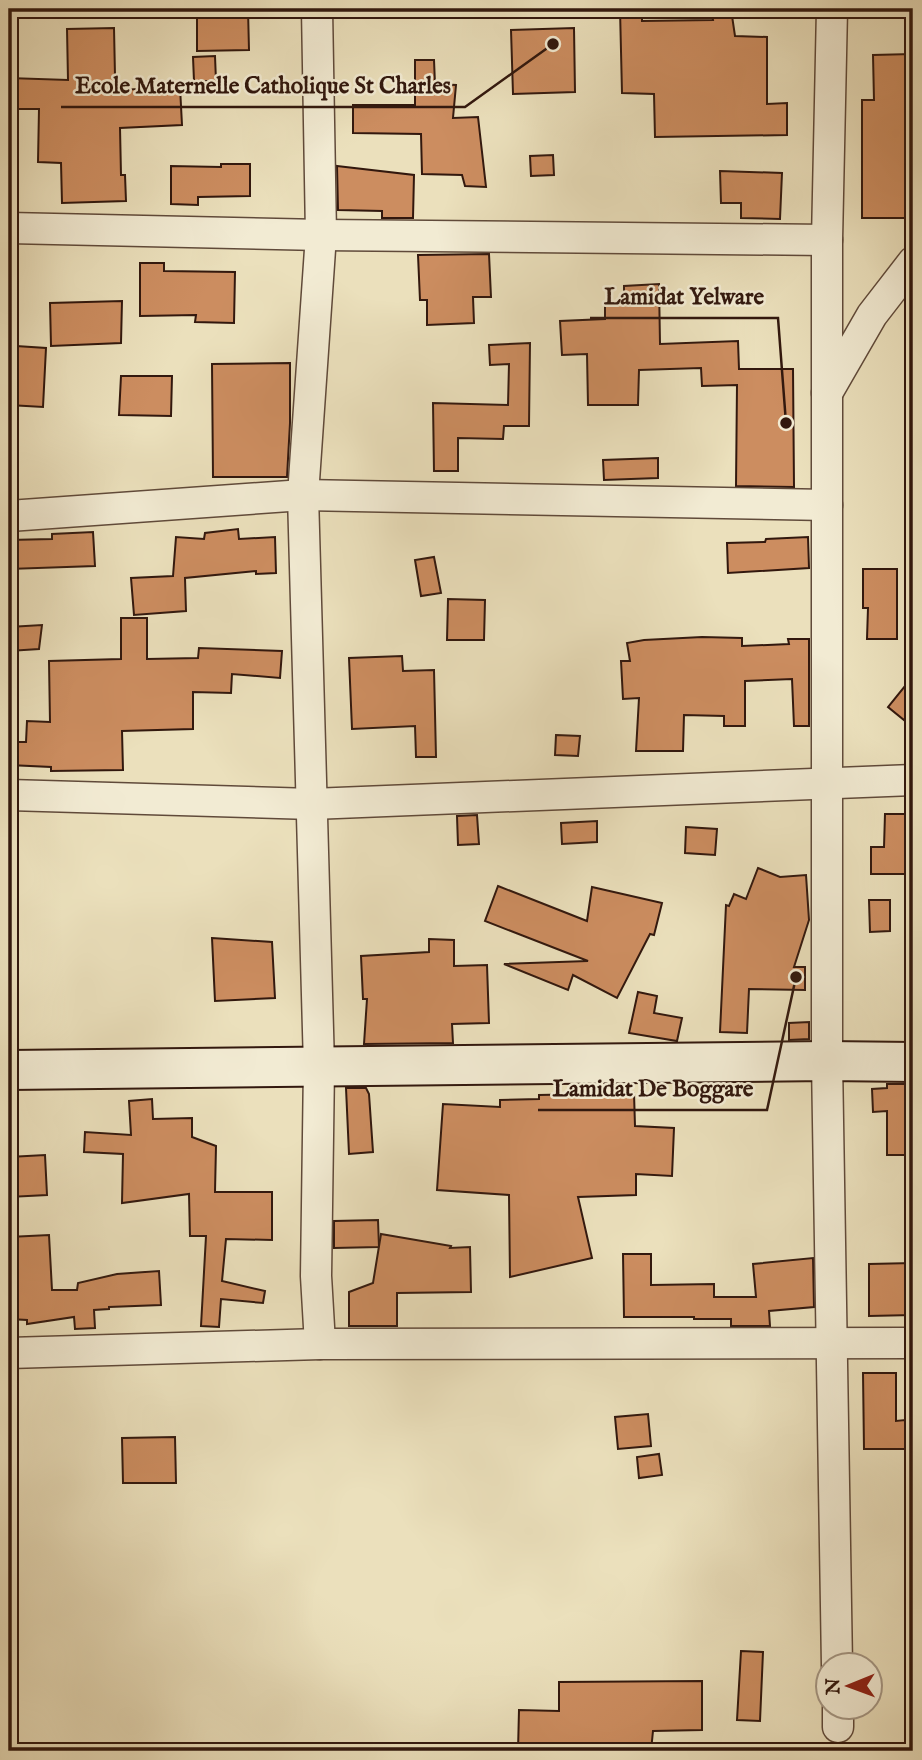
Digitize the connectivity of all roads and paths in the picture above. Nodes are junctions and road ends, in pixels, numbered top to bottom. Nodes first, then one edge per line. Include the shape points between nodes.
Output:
1 (317, 9) edge
2 (832, 9) edge
3 (9, 228) edge
4 (321, 235) junction
5 (827, 240) junction
6 (913, 262) edge
7 (827, 393) junction
8 (303, 495) junction
9 (827, 505) junction
10 (9, 516) edge
11 (913, 780) edge
12 (829, 782) junction
13 (9, 794) edge
14 (312, 804) junction
15 (827, 1060) junction
16 (913, 1062) edge
17 (319, 1066) junction
18 (9, 1070) edge
19 (833, 1342) junction
20 (913, 1343) edge
21 (320, 1344) junction
22 (9, 1353) edge
23 (837, 1652) edge

1 - 4 street
2 - 5 street
3 - 4 street
4 - 5 street
4 - 8 street
5 - 7 street
6 - 7 street via 872,315
7 - 9 street
8 - 9 street
8 - 10 street
8 - 14 street
9 - 12 street
11 - 12 street
12 - 14 street
12 - 15 street
13 - 14 street
14 - 17 street
15 - 16 street
15 - 17 street
15 - 19 street
17 - 18 street
17 - 21 street via 316,1276
19 - 20 street
19 - 21 street
19 - 23 street
21 - 22 street

